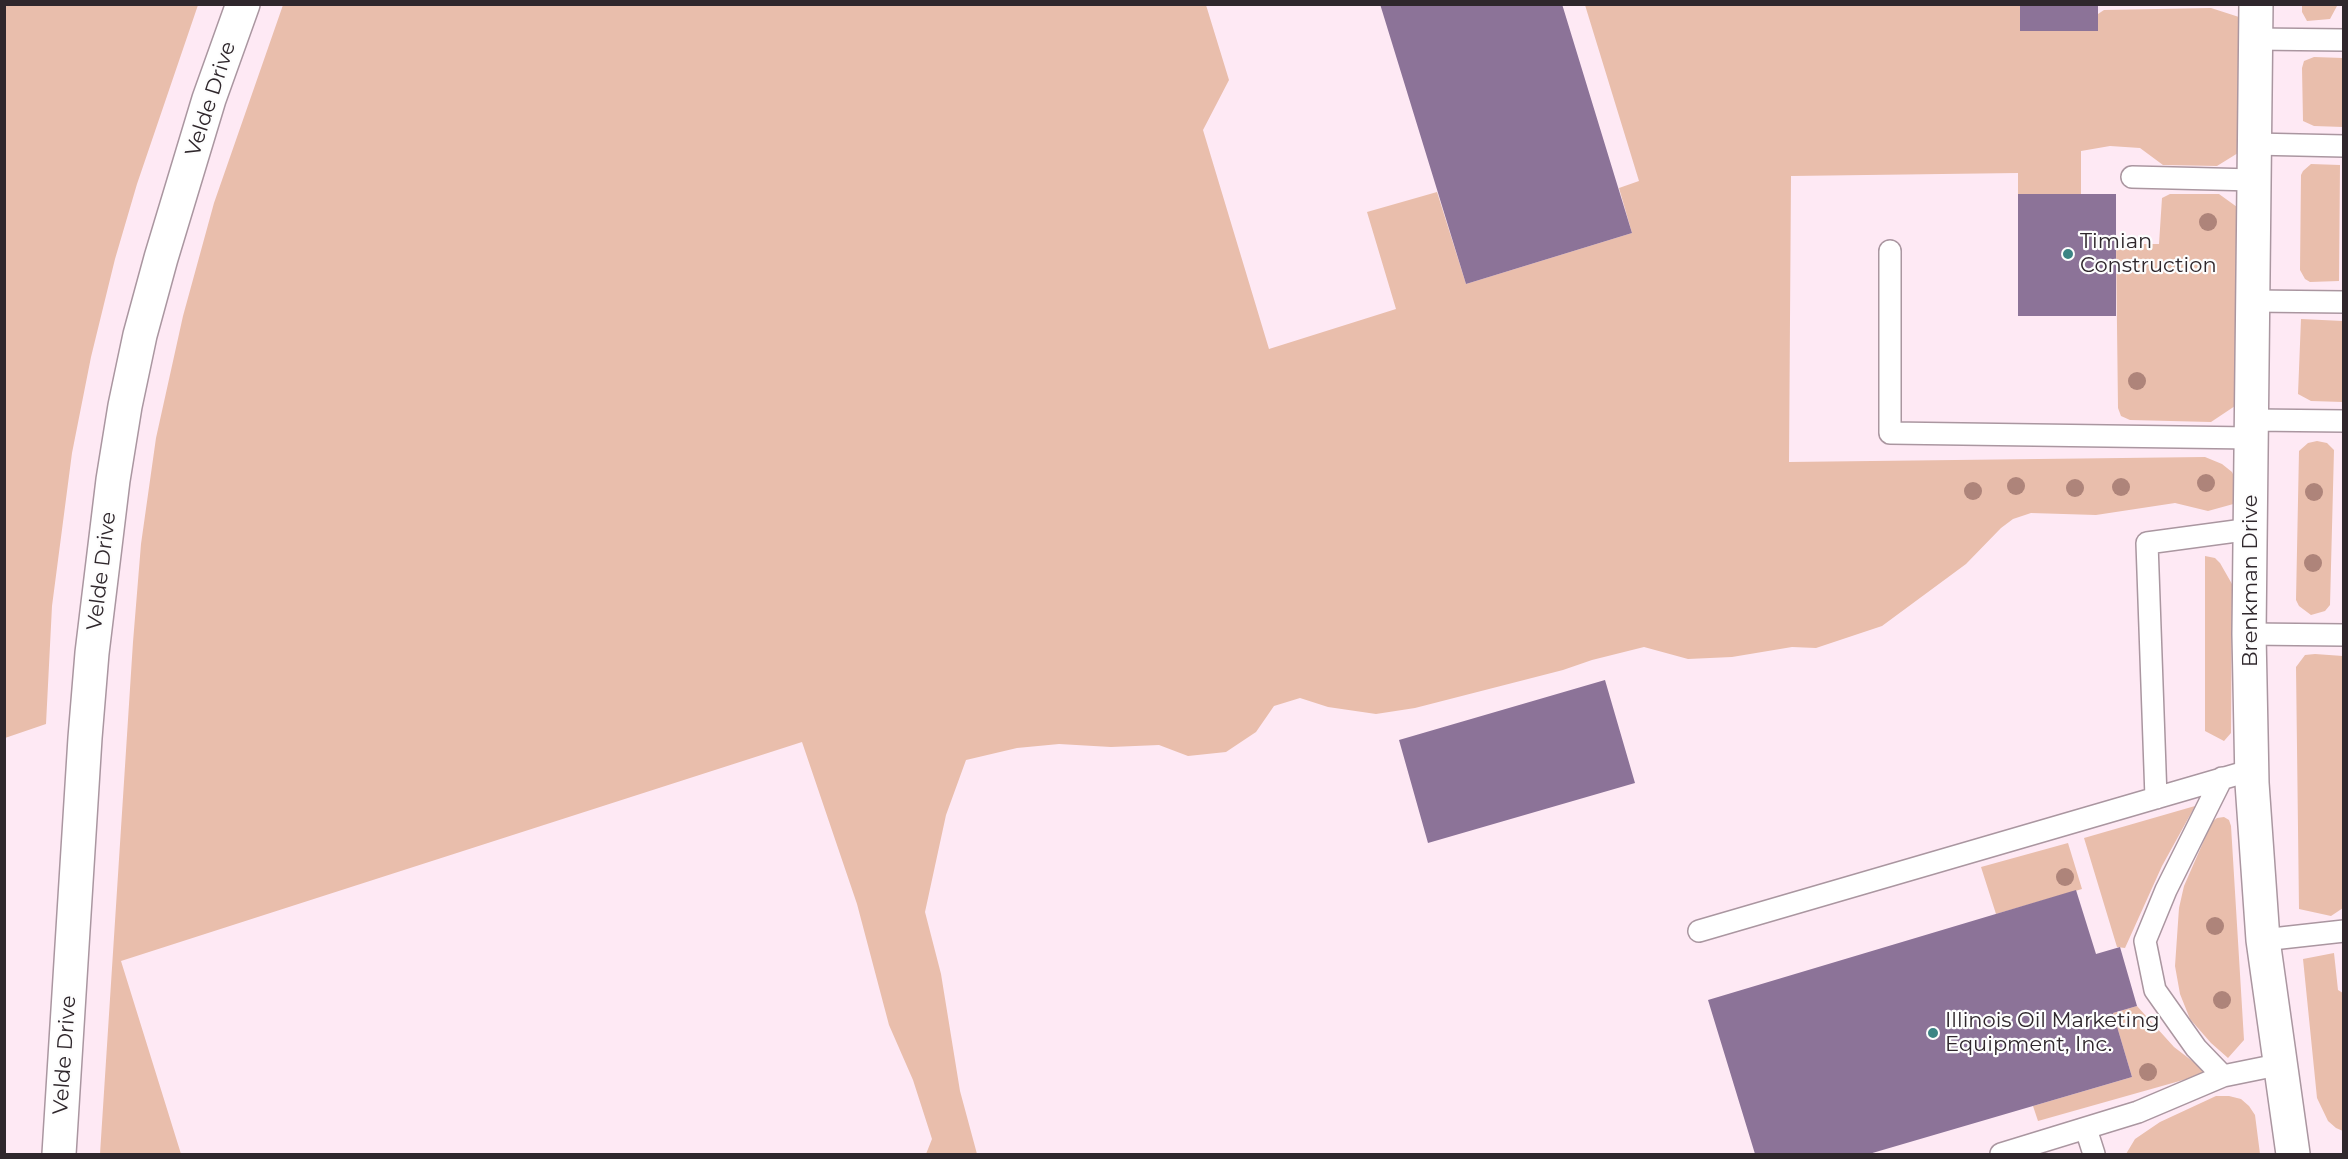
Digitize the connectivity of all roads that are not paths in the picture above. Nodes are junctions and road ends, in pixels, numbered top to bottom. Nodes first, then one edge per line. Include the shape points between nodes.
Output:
1 (243, 4) edge
2 (2256, 4) edge
3 (2255, 39) junction
4 (2343, 40) edge
5 (2254, 144) junction
6 (2343, 146) edge
7 (2132, 177) dead end
8 (2254, 180) junction
9 (1890, 251) dead end
10 (2253, 302) junction
11 (2343, 302) edge
12 (2343, 421) edge
13 (2252, 429) junction
14 (2251, 529) junction
15 (2249, 634) junction
16 (2343, 635) edge
17 (2237, 774) junction
18 (2156, 798) junction
19 (2343, 931) edge
20 (1699, 932) dead end
21 (2263, 940) junction
22 (2282, 1064) junction
23 (2223, 1076) junction
24 (2086, 1129) junction
25 (59, 1155) edge
26 (2001, 1155) edge
27 (2094, 1155) edge
28 (2293, 1155) edge

1 - 25 street, Velde Drive via 209,99 161,258 138,345 113,480 85,738
2 - 3 street, Brenkman Drive
3 - 4 lane
3 - 5 street, Brenkman Drive
5 - 6 lane
5 - 8 street, Brenkman Drive
7 - 8 lane
8 - 10 street, Brenkman Drive
9 - 13 lane via 1890,432
10 - 11 lane
10 - 13 street, Brenkman Drive
12 - 13 lane
13 - 14 street, Brenkman Drive
14 - 15 street, Brenkman Drive
14 - 18 lane via 2147,543
15 - 16 lane
15 - 17 street, Brenkman Drive
17 - 18 lane
17 - 21 street, Brenkman Drive
17 - 23 lane via 2166,890 2145,940 2155,990 2196,1048
18 - 20 lane
19 - 21 lane
21 - 22 street, Brenkman Drive
22 - 23 lane
22 - 28 street, Brenkman Drive
23 - 24 lane
24 - 26 lane
24 - 27 lane

